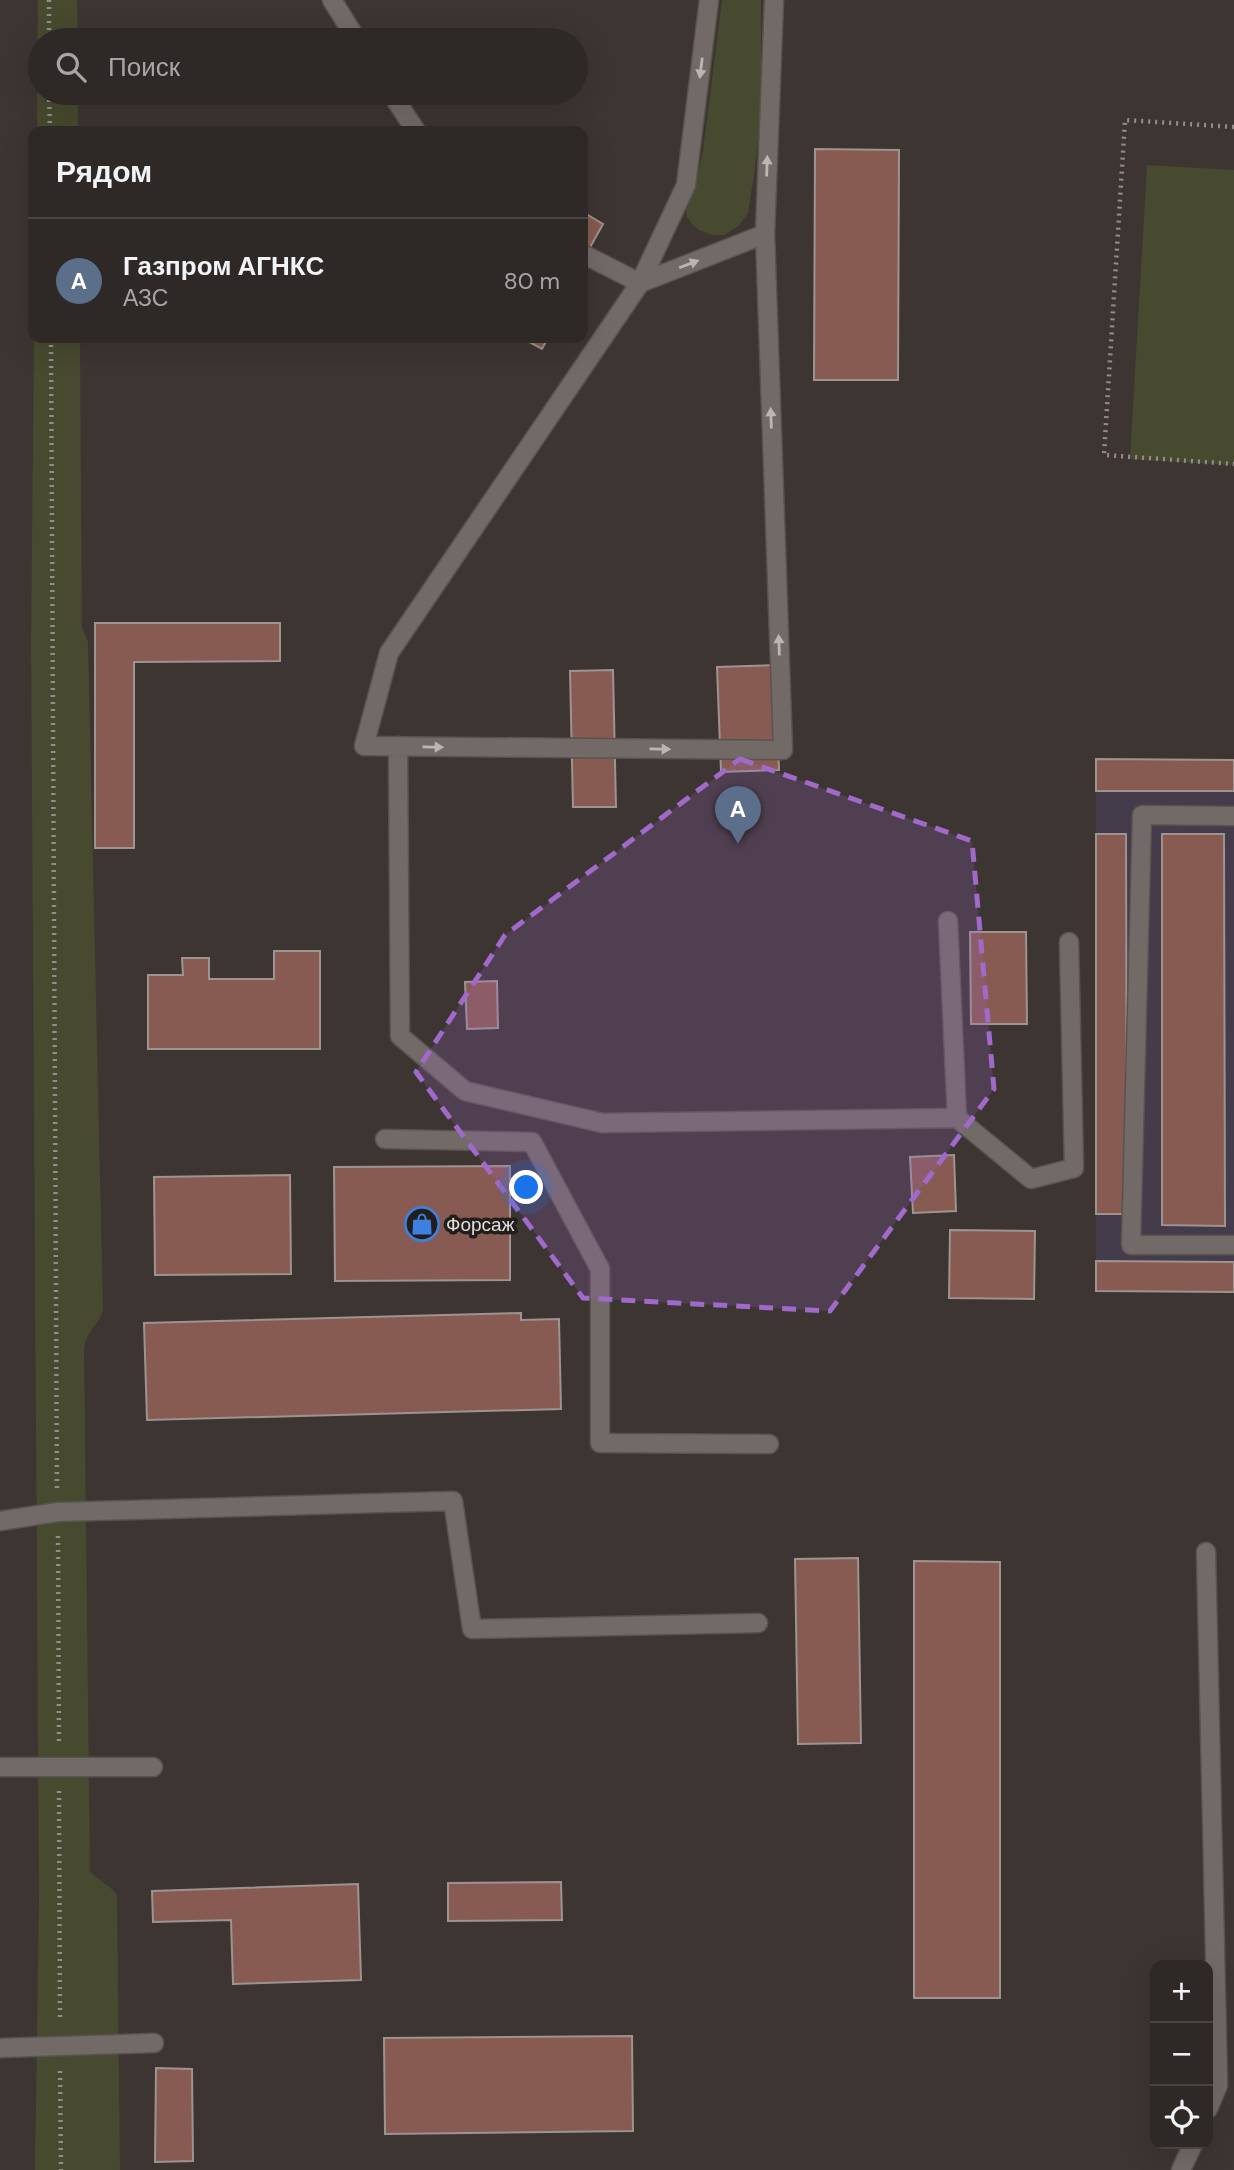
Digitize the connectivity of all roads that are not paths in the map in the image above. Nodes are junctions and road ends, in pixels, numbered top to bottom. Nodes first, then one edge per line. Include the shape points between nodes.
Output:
1 (331, 0) edge
2 (709, 0) edge
3 (774, 0) edge
4 (350, 28) edge
5 (399, 105) edge
6 (413, 126) edge
7 (765, 234) junction
8 (588, 257) edge
9 (640, 283) junction
10 (398, 746) junction
11 (1234, 816) edge
12 (948, 921) dead end
13 (1069, 942) dead end
14 (957, 1118) junction
15 (385, 1139) dead end
16 (1234, 1245) edge
17 (769, 1444) dead end
18 (0, 1521) edge
19 (1206, 1552) dead end
20 (758, 1623) dead end
21 (0, 1767) edge
22 (153, 1767) dead end
23 (154, 2043) dead end
24 (0, 2048) edge
25 (1213, 2097) edge
26 (1191, 2149) edge
27 (1181, 2170) edge

1 - 4 lane
2 -> 9 lane via 686,185
7 -> 3 lane
5 - 6 lane
9 -> 7 lane
10 -> 7 lane via 783,750
8 - 9 lane
9 - 10 lane via 389,653 364,746
10 - 14 lane via 400,1036 466,1091 602,1123
11 - 16 lane via 1142,815 1131,1245
12 - 14 lane
13 - 14 lane via 1074,1168 1031,1179
15 - 17 lane via 532,1142 600,1269 600,1443
18 - 20 lane via 58,1512 453,1501 472,1629
19 - 25 lane via 1218,2085
21 - 22 lane
23 - 24 lane
26 - 27 lane

